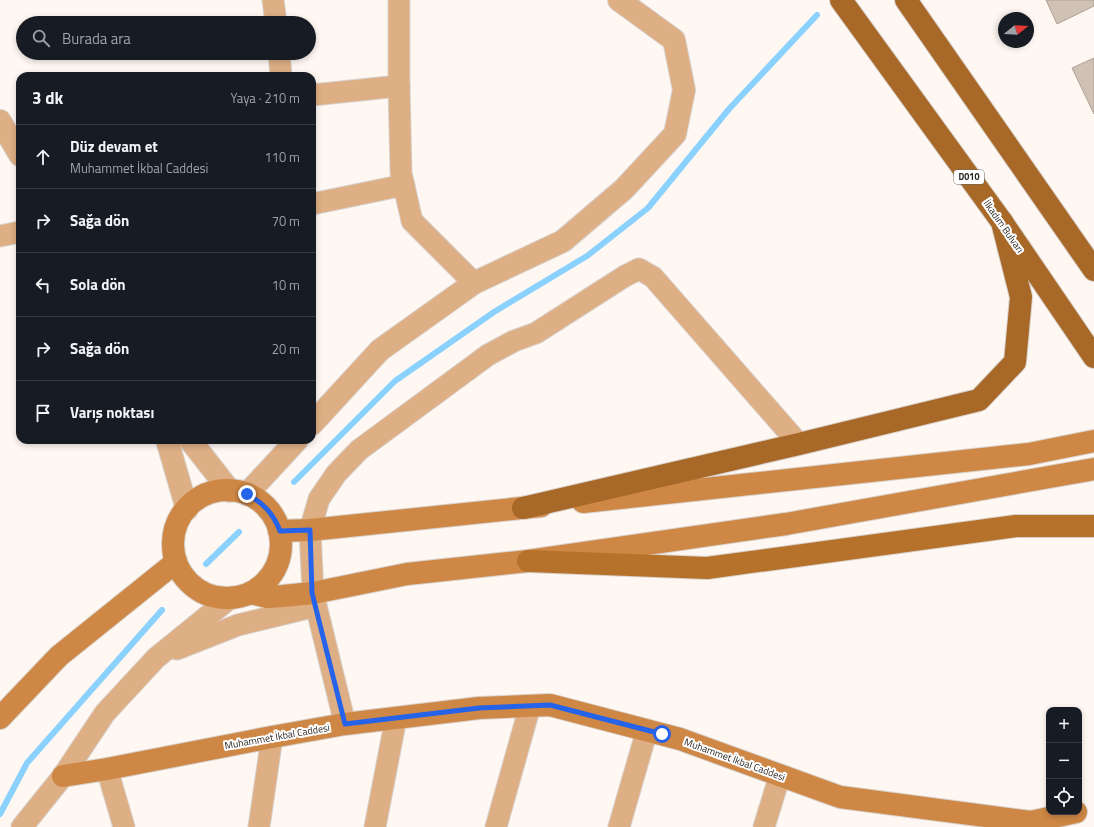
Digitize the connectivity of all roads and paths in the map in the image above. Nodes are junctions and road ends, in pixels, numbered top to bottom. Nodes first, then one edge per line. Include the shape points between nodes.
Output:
1 (273, 0) edge
2 (399, 0) edge
3 (619, 0) edge
4 (841, 0) edge
5 (906, 0) edge
6 (275, 16) edge
7 (280, 60) edge
8 (281, 72) edge
9 (399, 86) junction
10 (316, 95) edge
11 (0, 121) edge
12 (16, 145) edge
13 (404, 185) junction
14 (316, 203) edge
15 (1052, 208) junction
16 (1002, 222) junction
17 (16, 233) edge
18 (0, 236) edge
19 (1094, 242) edge
20 (1094, 270) edge
21 (474, 283) junction
22 (1094, 357) edge
23 (316, 420) edge
24 (1085, 443) edge
25 (168, 444) edge
26 (194, 444) edge
27 (292, 444) edge
28 (799, 444) junction
29 (1091, 470) edge
30 (238, 492) junction
31 (522, 508) junction
32 (187, 509) junction
33 (1094, 526) edge
34 (310, 530) junction
35 (280, 531) junction
36 (528, 561) junction
37 (176, 562) junction
38 (251, 593) junction
39 (230, 598) junction
40 (314, 600) junction
41 (156, 658) junction
42 (530, 706) junction
43 (0, 718) edge
44 (396, 718) junction
45 (345, 724) junction
46 (647, 730) junction
47 (272, 736) junction
48 (107, 769) junction
49 (780, 775) junction
50 (63, 776) junction
51 (1094, 808) edge
52 (1082, 811) edge
53 (1066, 815) edge
54 (1031, 824) edge
55 (22, 827) edge
56 (124, 827) edge
57 (259, 827) edge
58 (375, 827) edge
59 (496, 827) edge
60 (619, 827) edge
61 (764, 827) edge

1 - 6 street
2 - 9 street
3 - 21 street via 674,40 684,90 675,134 624,189 563,241
4 - 16 highway, İlkadım Bulvarı / D010
5 - 15 highway
7 - 8 street
9 - 10 street
9 - 13 street via 401,173
11 - 12 street
13 - 14 street
13 - 21 street via 412,221
15 - 19 highway
15 - 20 highway
16 - 22 highway, İlkadım Bulvarı / D010
16 - 28 highway via 1021,298 1015,362 979,400
17 - 18 street
21 - 23 street via 380,350
24 - 31 main road via 1029,454
25 - 32 street
26 - 30 street
27 - 30 street
28 - 31 highway
28 - 34 street via 653,276 639,269 536,333 514,340 488,355 360,450 336,474 319,499
29 - 36 main road via 786,524
30 - 32 main road via 214,492 199,498
30 - 35 main road via 260,502 271,512
31 - 34 main road
32 - 37 main road via 179,520 175,534
33 - 36 main road via 1016,526 707,568
34 - 35 main road
34 - 40 street
35 - 38 main road via 281,549 276,567 266,582
36 - 40 main road via 407,574
37 - 39 main road via 192,585 203,593
37 - 43 main road via 59,656
38 - 39 main road
38 - 40 main road via 267,597 284,596
39 - 41 street
40 - 41 street via 238,625
40 - 45 street
41 - 50 street via 105,713
42 - 44 main road, Muhammet İkbal Caddesi via 479,708
42 - 46 main road, Muhammet İkbal Caddesi via 550,705
42 - 59 street
44 - 45 main road, Muhammet İkbal Caddesi
44 - 58 street
45 - 47 main road, Muhammet İkbal Caddesi
46 - 49 main road, Muhammet İkbal Caddesi via 680,739
46 - 60 street
47 - 48 main road, Muhammet İkbal Caddesi
47 - 57 street
48 - 50 main road, Muhammet İkbal Caddesi
48 - 56 street
49 - 54 main road, Muhammet İkbal Caddesi via 840,797
49 - 61 street
50 - 55 street
51 - 52 main road, Muhammet İkbal Caddesi
53 - 54 main road, Muhammet İkbal Caddesi

